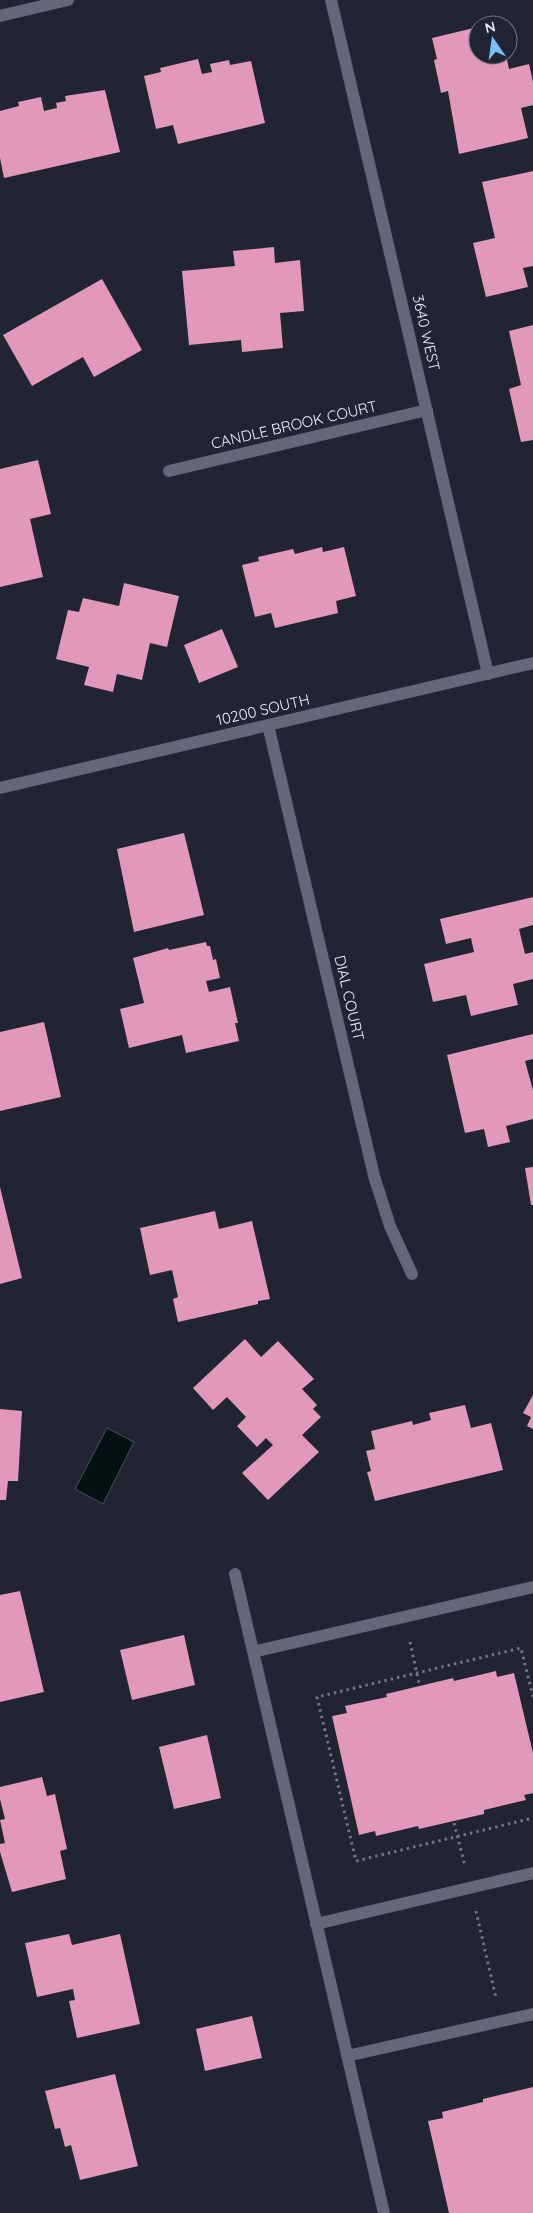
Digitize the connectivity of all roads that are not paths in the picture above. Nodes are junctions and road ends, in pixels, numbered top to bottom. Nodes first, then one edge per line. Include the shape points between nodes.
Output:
1 (68, 0) edge
2 (331, 0) edge
3 (0, 16) edge
4 (427, 410) junction
5 (169, 471) dead end
6 (533, 663) edge
7 (488, 674) junction
8 (268, 725) junction
9 (0, 788) edge
10 (412, 1274) dead end
11 (235, 1574) dead end
12 (533, 1587) edge
13 (253, 1652) junction
14 (533, 1873) edge
15 (316, 1924) junction
16 (533, 2014) edge
17 (348, 2056) junction
18 (384, 2213) edge

1 - 3 street
2 - 4 street, 3640 WEST
4 - 5 street, CANDLE BROOK COURT
4 - 7 street, 3640 WEST
6 - 7 street, 10200 SOUTH
7 - 8 street, 10200 SOUTH
8 - 9 street, 10200 SOUTH
8 - 10 street, DIAL COURT via 374,1176 390,1226
11 - 13 street
12 - 13 street
13 - 15 street
14 - 15 street
15 - 17 street
16 - 17 street
17 - 18 street

